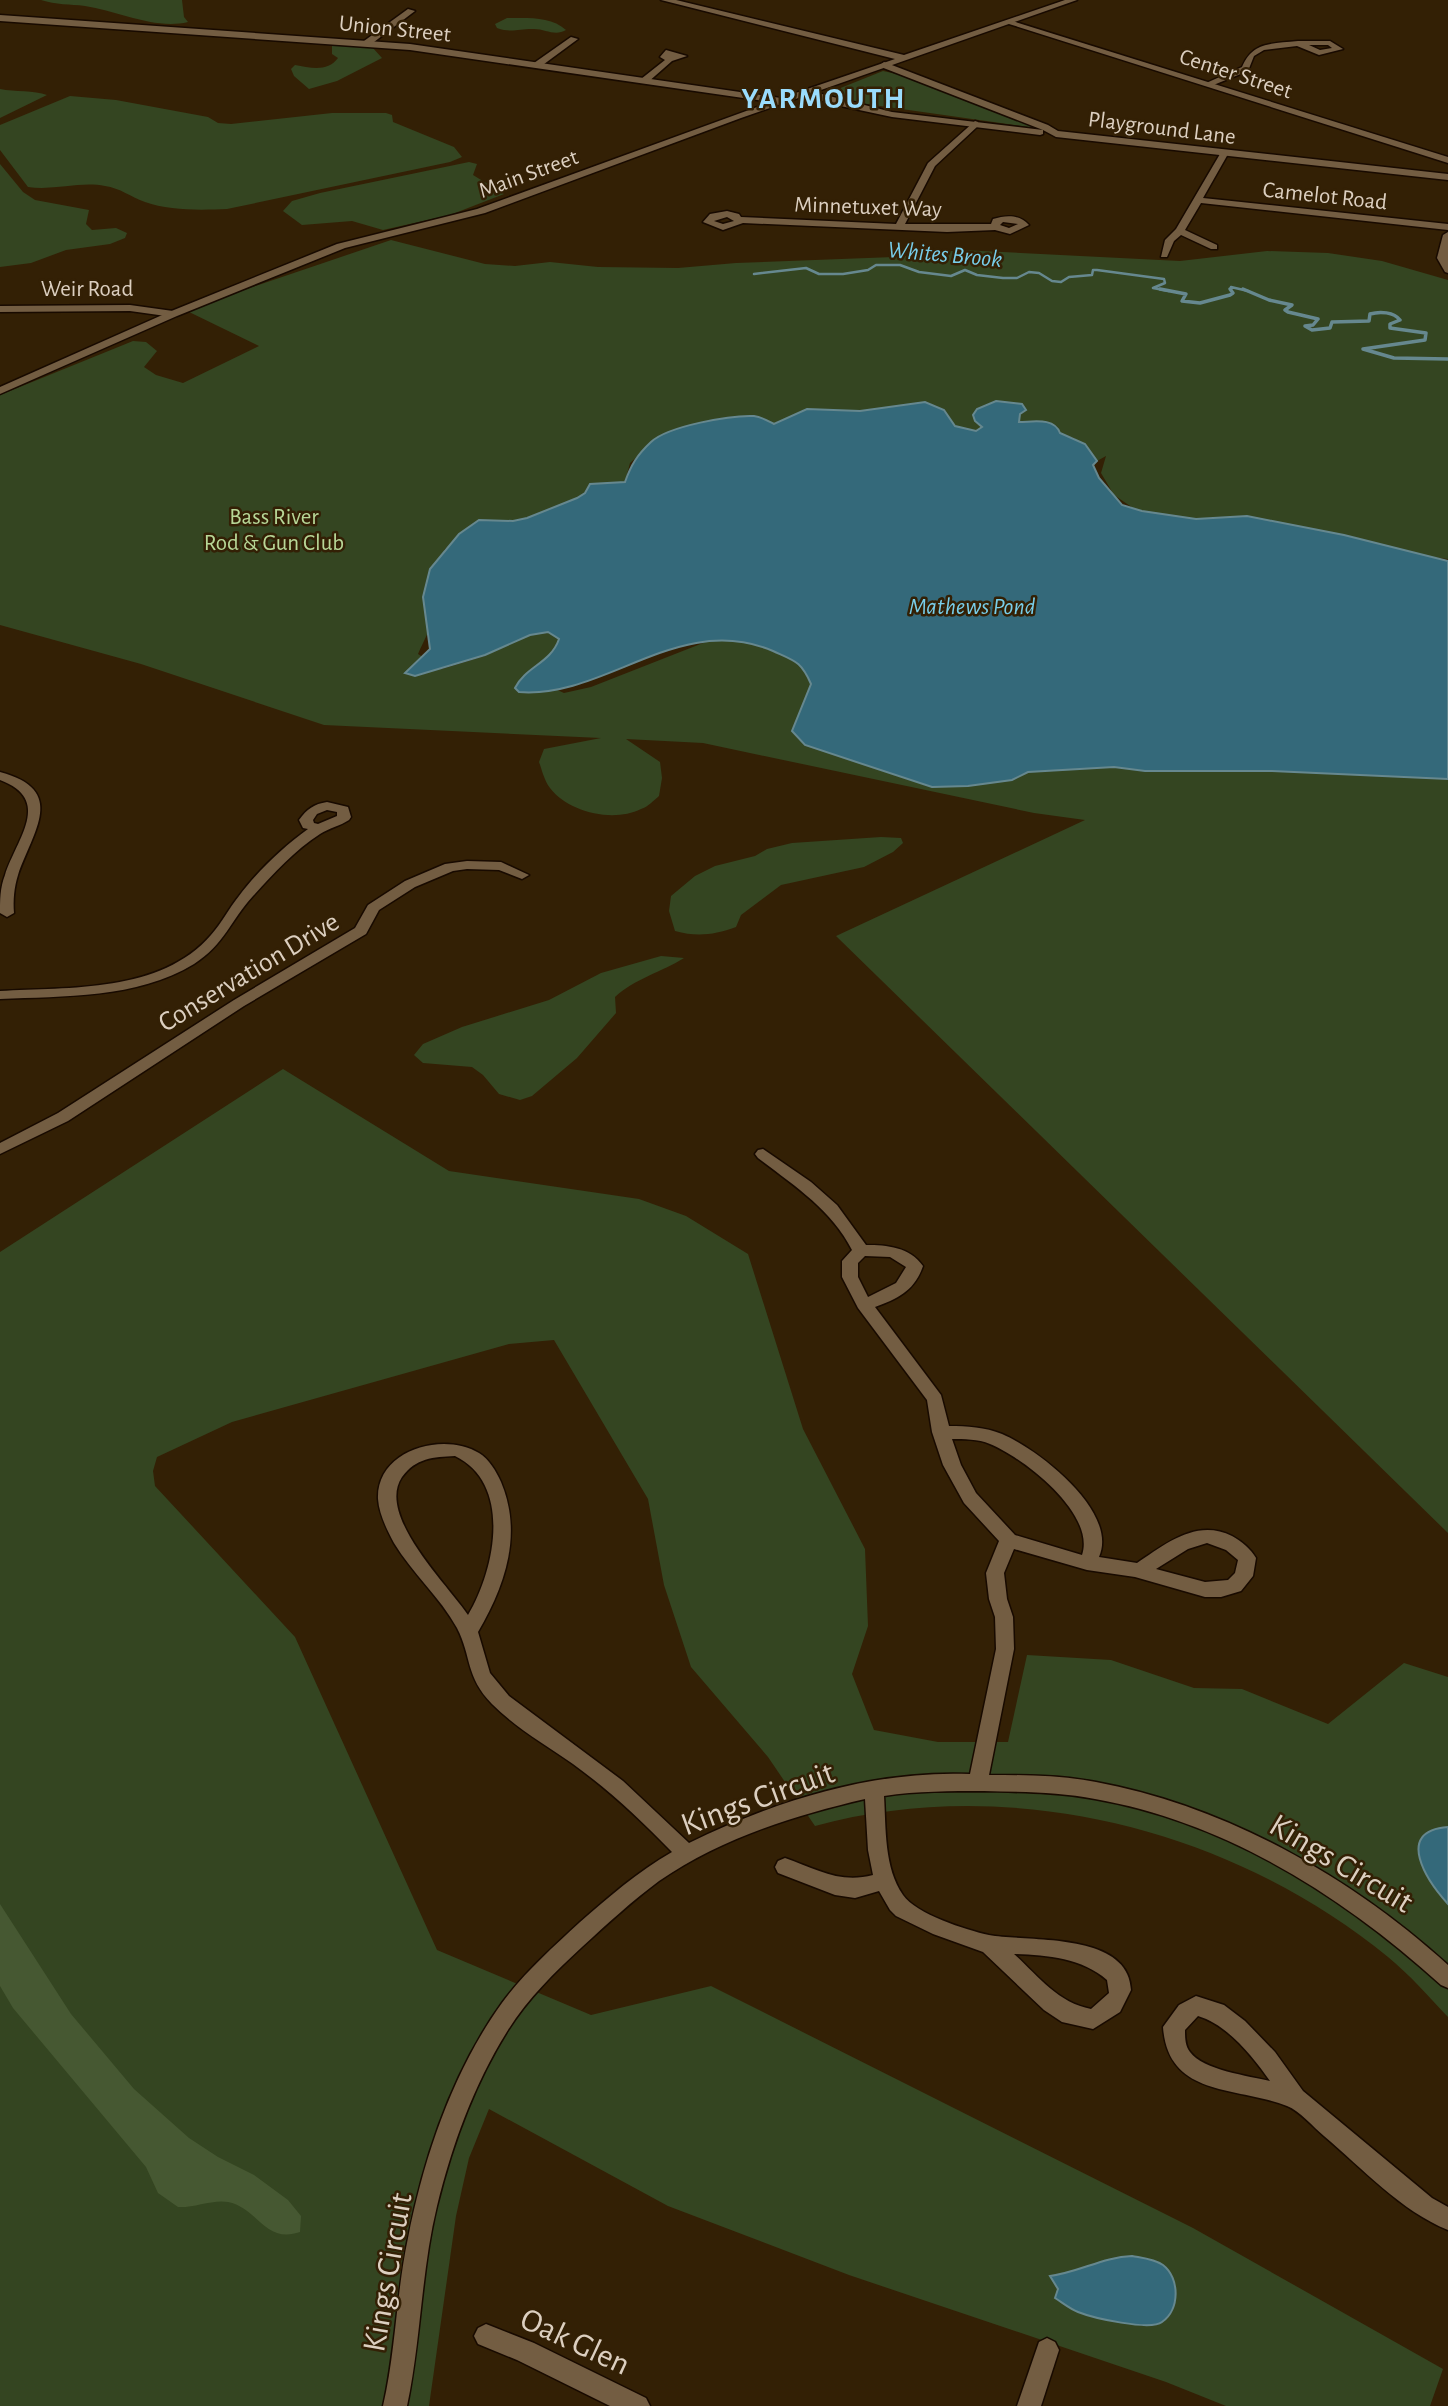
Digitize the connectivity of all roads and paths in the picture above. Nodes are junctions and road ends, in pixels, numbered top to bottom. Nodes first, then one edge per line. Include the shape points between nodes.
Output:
1 (666, 0) edge
2 (1073, 0) edge
3 (411, 11) dead end
4 (0, 18) edge
5 (1012, 22) junction
6 (574, 38) dead end
7 (368, 43) junction
8 (1298, 43) dead end
9 (904, 58) junction
10 (670, 59) dead end
11 (537, 65) junction
12 (884, 65) junction
13 (644, 81) junction
14 (1208, 84) junction
15 (806, 93) junction
16 (784, 101) junction
17 (975, 124) junction
18 (1056, 134) junction
19 (1224, 154) junction
20 (1448, 160) edge
21 (1448, 177) edge
22 (1198, 200) junction
23 (739, 220) dead end
24 (900, 226) junction
25 (995, 227) dead end
26 (1180, 231) junction
27 (1447, 233) edge
28 (1214, 247) dead end
29 (1164, 255) dead end
30 (1448, 270) edge
31 (0, 309) edge
32 (173, 314) junction
33 (0, 391) edge
34 (0, 776) edge
35 (317, 828) dead end
36 (522, 875) dead end
37 (7, 913) dead end
38 (0, 995) edge
39 (0, 1149) edge
40 (763, 1154) dead end
41 (861, 1251) junction
42 (864, 1304) junction
43 (941, 1432) junction
44 (1009, 1540) junction
45 (1087, 1563) junction
46 (1140, 1570) junction
47 (468, 1632) junction
48 (978, 1783) junction
49 (874, 1791) junction
50 (687, 1856) junction
51 (785, 1867) dead end
52 (885, 1881) junction
53 (990, 1945) junction
54 (1448, 1978) edge
55 (1295, 2098) junction
56 (1448, 2219) edge
57 (486, 2336) dead end
58 (1047, 2350) dead end
59 (395, 2406) edge
60 (638, 2406) edge
61 (1028, 2406) edge

1 - 9 main road
2 - 5 main road, Main Street
3 - 7 street
4 - 7 main road, Union Street
5 - 9 main road, Main Street
5 - 14 main road, Center Street
6 - 11 street
7 - 11 main road, Union Street
8 - 14 street via 1262,48 1251,55 1245,69
9 - 12 main road, Main Street
10 - 13 street
11 - 13 main road, Union Street
12 - 15 main road, Main Street
12 - 18 main road, Playground Lane
13 - 16 main road, Union Street
14 - 20 main road, Center Street
15 - 16 main road, Main Street
15 - 17 main road via 855,107
16 - 32 main road, Main Street via 481,211 357,241
17 - 18 main road
17 - 24 street via 931,165
18 - 19 main road, Playground Lane
19 - 21 main road, Playground Lane
19 - 22 street
22 - 26 street
22 - 27 street, Camelot Road via 1435,226
23 - 24 street, Minnetuxet Way
24 - 25 street, Minnetuxet Way
26 - 28 street
26 - 29 street
27 - 30 street via 1442,258
31 - 32 main road, Weir Road via 130,308
32 - 33 main road, Main Street
34 - 37 street via 24,785 33,795 36,812 6,893
35 - 38 street via 244,896 214,942 183,964 162,975 122,985
36 - 39 street, Conservation Drive via 500,866 467,865 410,884 373,908 361,931 239,1003 64,1117
40 - 41 street via 833,1209 851,1228
41 - 42 street via 850,1261 850,1277
41 - 42 street via 887,1250 906,1256 915,1266 904,1286
42 - 43 street via 934,1399
43 - 44 street via 952,1465 971,1498
43 - 45 street via 996,1439 1075,1500 1092,1528 1095,1551
44 - 45 street
44 - 48 street via 995,1573 1005,1649
45 - 46 street
46 - 46 street via 1172,1583 1224,1589 1236,1585 1247,1571 1247,1558 1235,1544 1208,1534
47 - 47 street via 439,1588 408,1553 386,1501 389,1482 403,1463 443,1448 483,1465 495,1484 503,1519 494,1584
47 - 50 street via 476,1666 493,1693 631,1798
48 - 49 street, Kings Circuit via 935,1782
48 - 54 street, Kings Circuit via 1030,1783 1110,1793 1210,1823 1288,1860 1371,1912
49 - 50 street, Kings Circuit via 796,1809 730,1833
49 - 52 street
50 - 59 street, Kings Circuit via 662,1868 570,1944 503,2018 478,2060 429,2195 413,2271
51 - 52 street via 855,1889
52 - 53 street via 898,1906
53 - 53 street via 1091,1956 1119,1982 1119,1994 1110,2009 1093,2019 1070,2015
55 - 55 street via 1267,2059 1217,2012 1196,2006 1174,2027 1175,2048 1187,2064
55 - 56 street via 1424,2206
57 - 60 street, Oak Glen via 522,2347
58 - 61 street

